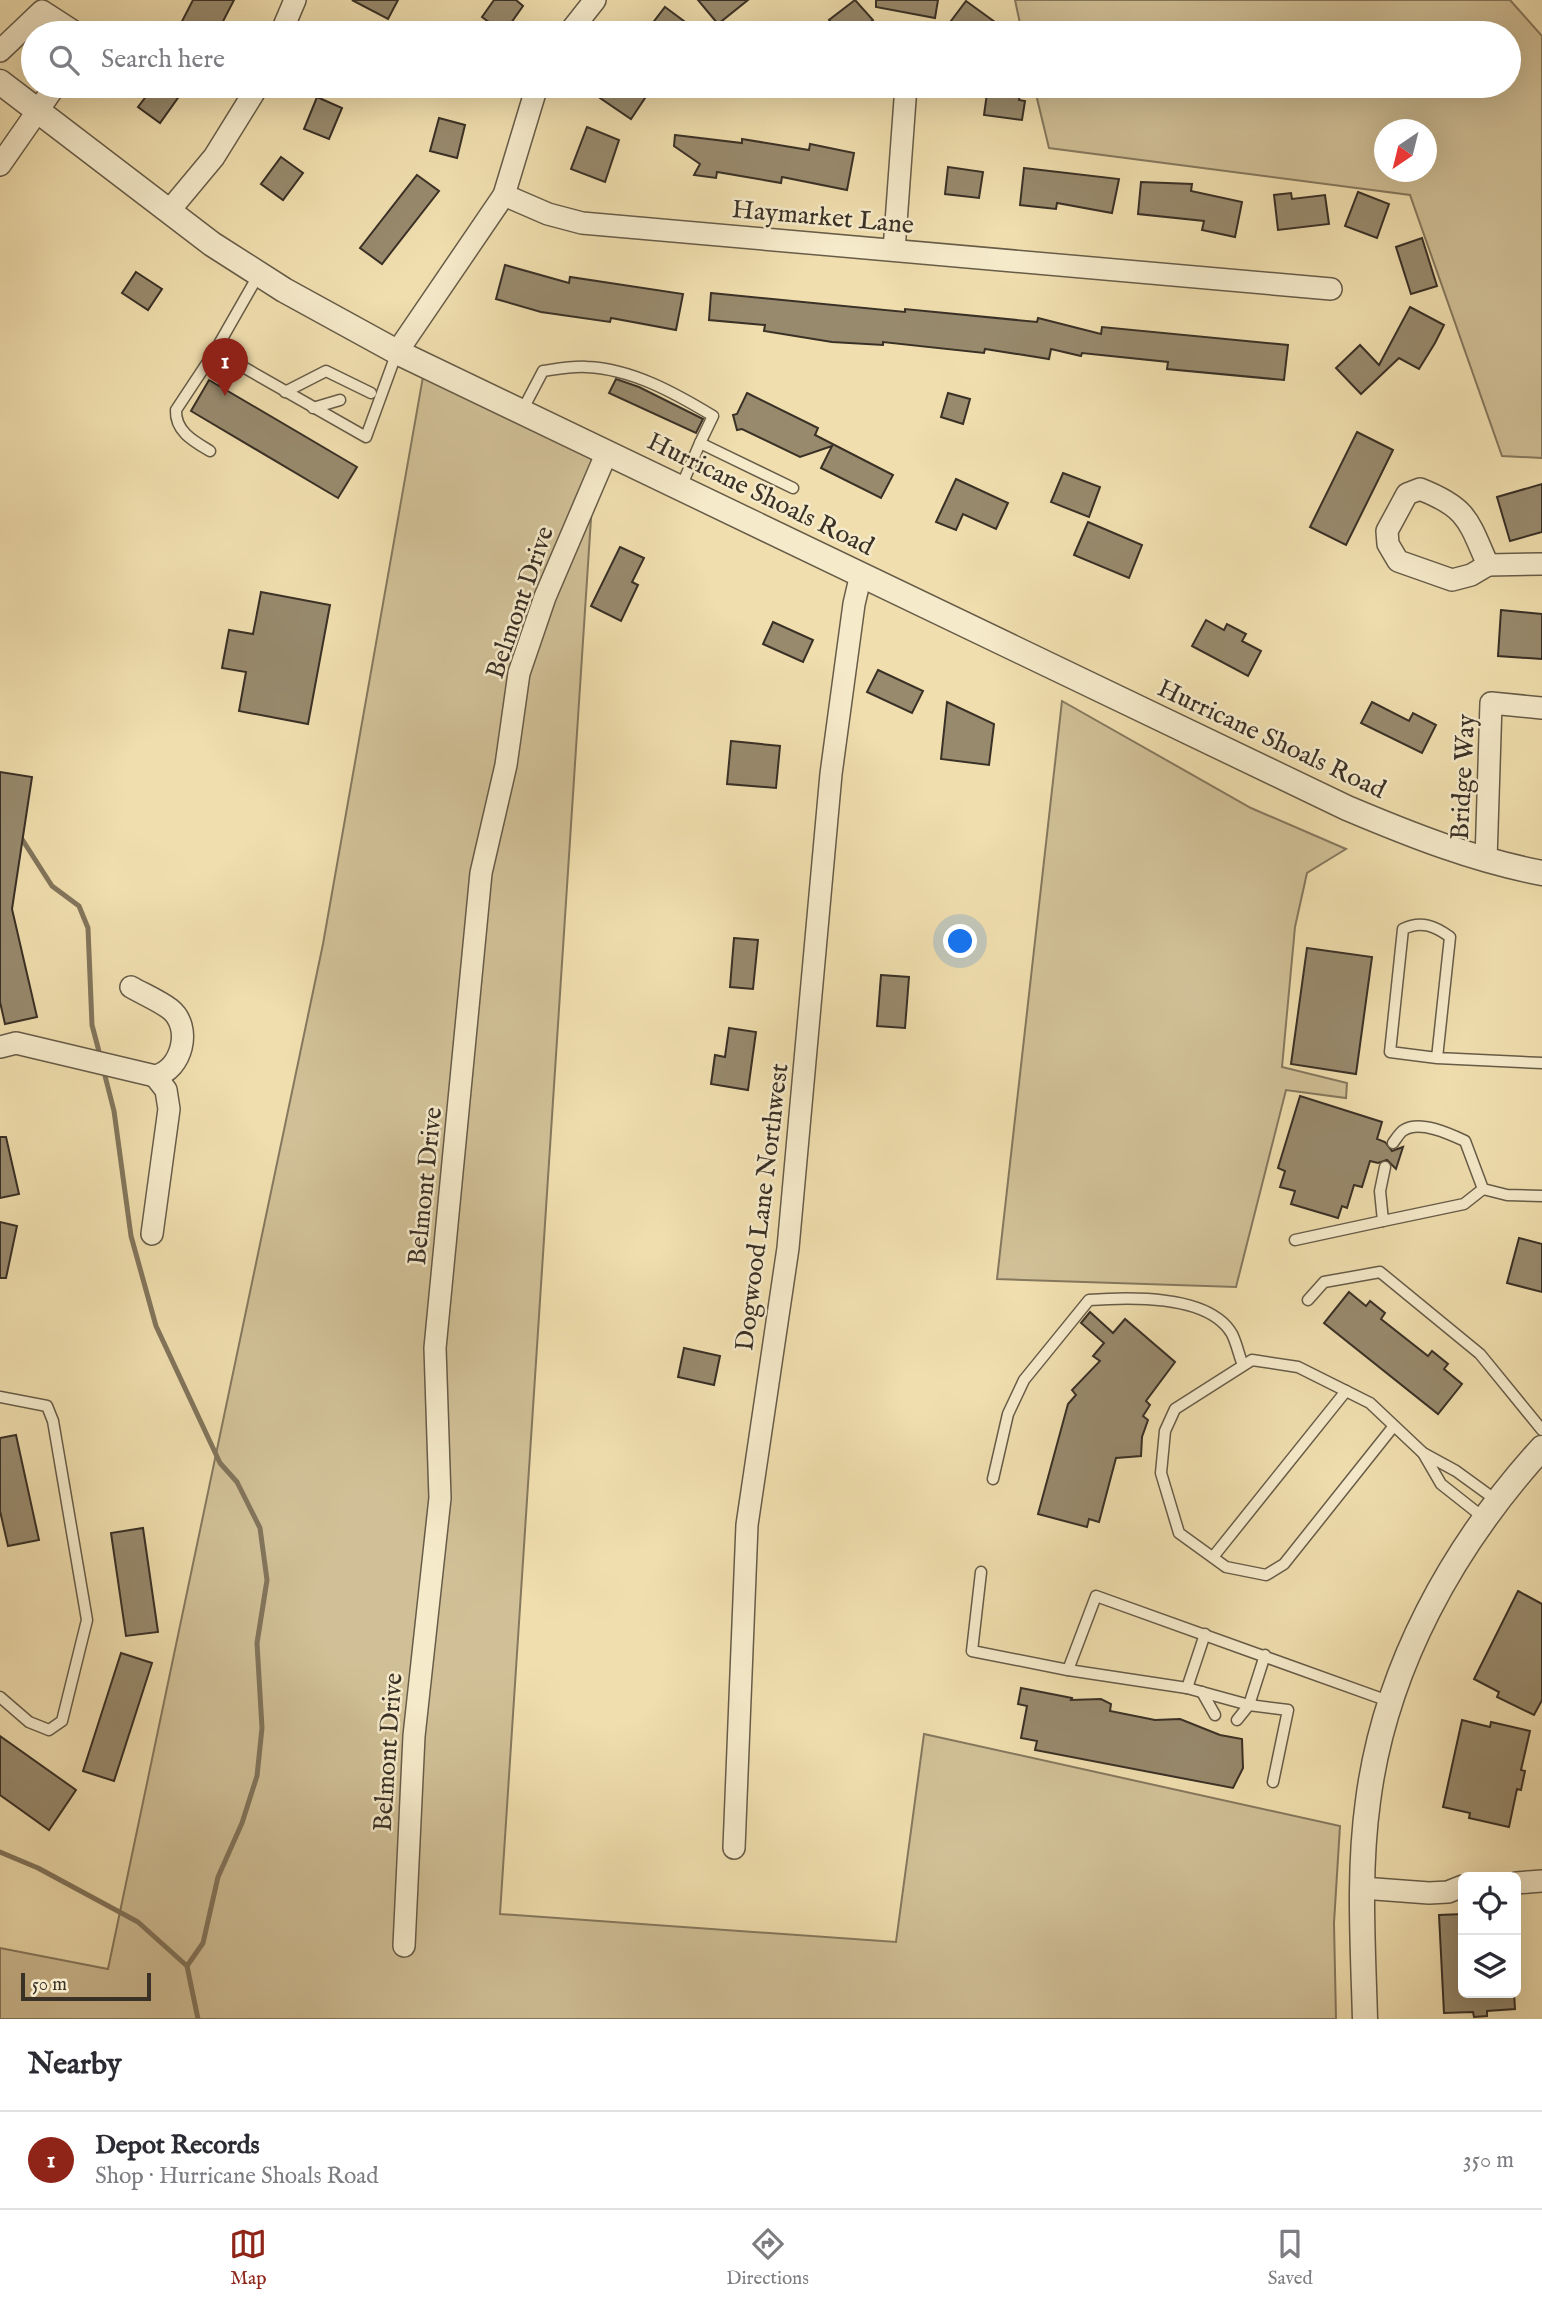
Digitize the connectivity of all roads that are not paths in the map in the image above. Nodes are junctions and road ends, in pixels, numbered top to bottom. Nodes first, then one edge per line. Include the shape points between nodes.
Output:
1 (295, 0) edge
2 (595, 0) edge
3 (28, 21) edge
4 (57, 21) edge
5 (286, 21) edge
6 (578, 21) edge
7 (21, 29) edge
8 (0, 51) edge
9 (0, 82) edge
10 (21, 97) edge
11 (23, 98) edge
12 (47, 98) edge
13 (251, 98) edge
14 (533, 98) edge
15 (905, 98) edge
16 (39, 109) junction
17 (0, 165) edge
18 (505, 195) junction
19 (169, 211) junction
20 (894, 250) junction
21 (259, 274) junction
22 (1331, 289) dead end
23 (215, 351) junction
24 (397, 352) junction
25 (383, 388) junction
26 (285, 392) junction
27 (371, 393) junction
28 (358, 395) dead end
29 (340, 400) dead end
30 (313, 408) junction
31 (522, 411) junction
32 (700, 443) junction
33 (210, 451) dead end
34 (607, 452) junction
35 (681, 488) junction
36 (793, 488) dead end
37 (1542, 564) edge
38 (1488, 565) junction
39 (861, 573) junction
40 (1542, 708) edge
41 (1486, 860) junction
42 (1542, 873) edge
43 (131, 987) dead end
44 (0, 1047) edge
45 (1437, 1058) junction
46 (1542, 1063) edge
47 (155, 1076) junction
48 (1393, 1143) dead end
49 (1385, 1167) dead end
50 (1483, 1189) junction
51 (1542, 1196) edge
52 (1382, 1222) junction
53 (152, 1234) dead end
54 (1295, 1240) dead end
55 (1308, 1300) dead end
56 (1243, 1366) junction
57 (1346, 1391) junction
58 (0, 1397) edge
59 (1393, 1427) junction
60 (1542, 1430) edge
61 (1542, 1448) edge
62 (1423, 1453) junction
63 (993, 1479) dead end
64 (1490, 1509) junction
65 (1213, 1557) junction
66 (981, 1572) dead end
67 (1205, 1634) junction
68 (1265, 1655) junction
69 (1068, 1670) junction
70 (1187, 1688) junction
71 (1202, 1692) junction
72 (0, 1697) edge
73 (1391, 1702) junction
74 (1249, 1705) junction
75 (1215, 1714) dead end
76 (1237, 1720) dead end
77 (1273, 1782) dead end
78 (734, 1848) dead end
79 (1542, 1881) edge
80 (1362, 1883) junction
81 (1521, 1883) edge
82 (1458, 1884) edge
83 (404, 1946) dead end
84 (1365, 2019) edge

1 - 5 street
2 - 6 street
3 - 4 street via 42,11
7 - 8 street
9 - 10 street, Hurricane Shoals Road
11 - 16 street, Hurricane Shoals Road
12 - 16 street
13 - 19 street via 214,157
14 - 18 street
15 - 20 street
16 - 17 street
16 - 19 street, Hurricane Shoals Road
18 - 20 street, Haymarket Lane via 582,223
18 - 24 street
19 - 21 street, Hurricane Shoals Road
20 - 22 street, Haymarket Lane
21 - 23 lane
21 - 24 street, Hurricane Shoals Road
23 - 26 lane
23 - 33 lane via 176,410 187,437
24 - 25 lane
24 - 31 street, Hurricane Shoals Road
25 - 27 lane
25 - 30 lane via 366,437
26 - 27 lane via 326,371
26 - 30 lane
27 - 28 lane
29 - 30 lane
31 - 32 lane via 543,371 584,366 621,371 713,416
31 - 34 street, Hurricane Shoals Road
32 - 35 lane
32 - 36 lane
34 - 35 street, Hurricane Shoals Road
34 - 83 street, Belmont Drive via 545,597 519,673 506,765 481,873 435,1348 440,1498 414,1736
35 - 39 street, Hurricane Shoals Road
37 - 38 street
38 - 38 street via 1452,580 1398,561 1388,544 1387,531 1407,494 1420,489 1458,508
39 - 41 street, Hurricane Shoals Road via 1347,808
39 - 78 street, Dogwood Lane Northwest via 831,774 788,1248 747,1525
40 - 41 street, Bridge Way via 1491,703
41 - 42 street, Hurricane Shoals Road
43 - 47 street via 170,1010 182,1034 176,1061 165,1074
44 - 47 street via 16,1042
45 - 45 lane via 1390,1052 1403,929 1425,924 1450,937
45 - 46 lane
47 - 53 street via 166,1090 169,1108
48 - 50 lane via 1403,1130 1414,1127 1465,1141
49 - 52 lane via 1380,1191
50 - 51 lane
50 - 52 lane via 1464,1204
52 - 54 lane
55 - 60 lane via 1324,1282 1380,1272 1480,1354
56 - 57 lane via 1252,1360 1298,1367
56 - 63 lane via 1231,1332 1196,1305 1121,1297 1089,1300 1024,1380 1008,1414
56 - 65 lane via 1175,1409 1165,1430 1161,1474 1179,1533
57 - 59 lane via 1370,1403
57 - 65 lane
58 - 72 lane via 47,1406 53,1421 87,1620 62,1721 49,1730 29,1722
59 - 62 lane
59 - 65 lane via 1284,1564 1266,1576 1226,1567
61 - 64 street
62 - 64 lane via 1456,1471
62 - 64 lane via 1441,1484
64 - 73 street via 1427,1612
66 - 69 lane via 972,1651
67 - 68 lane
67 - 69 lane via 1096,1596
67 - 70 lane
68 - 73 lane
68 - 74 lane
69 - 70 lane
70 - 71 lane
71 - 74 lane
71 - 75 lane
73 - 80 street via 1368,1800
74 - 76 lane
74 - 77 lane via 1288,1710
79 - 81 street
80 - 82 street via 1450,1880
80 - 84 street

